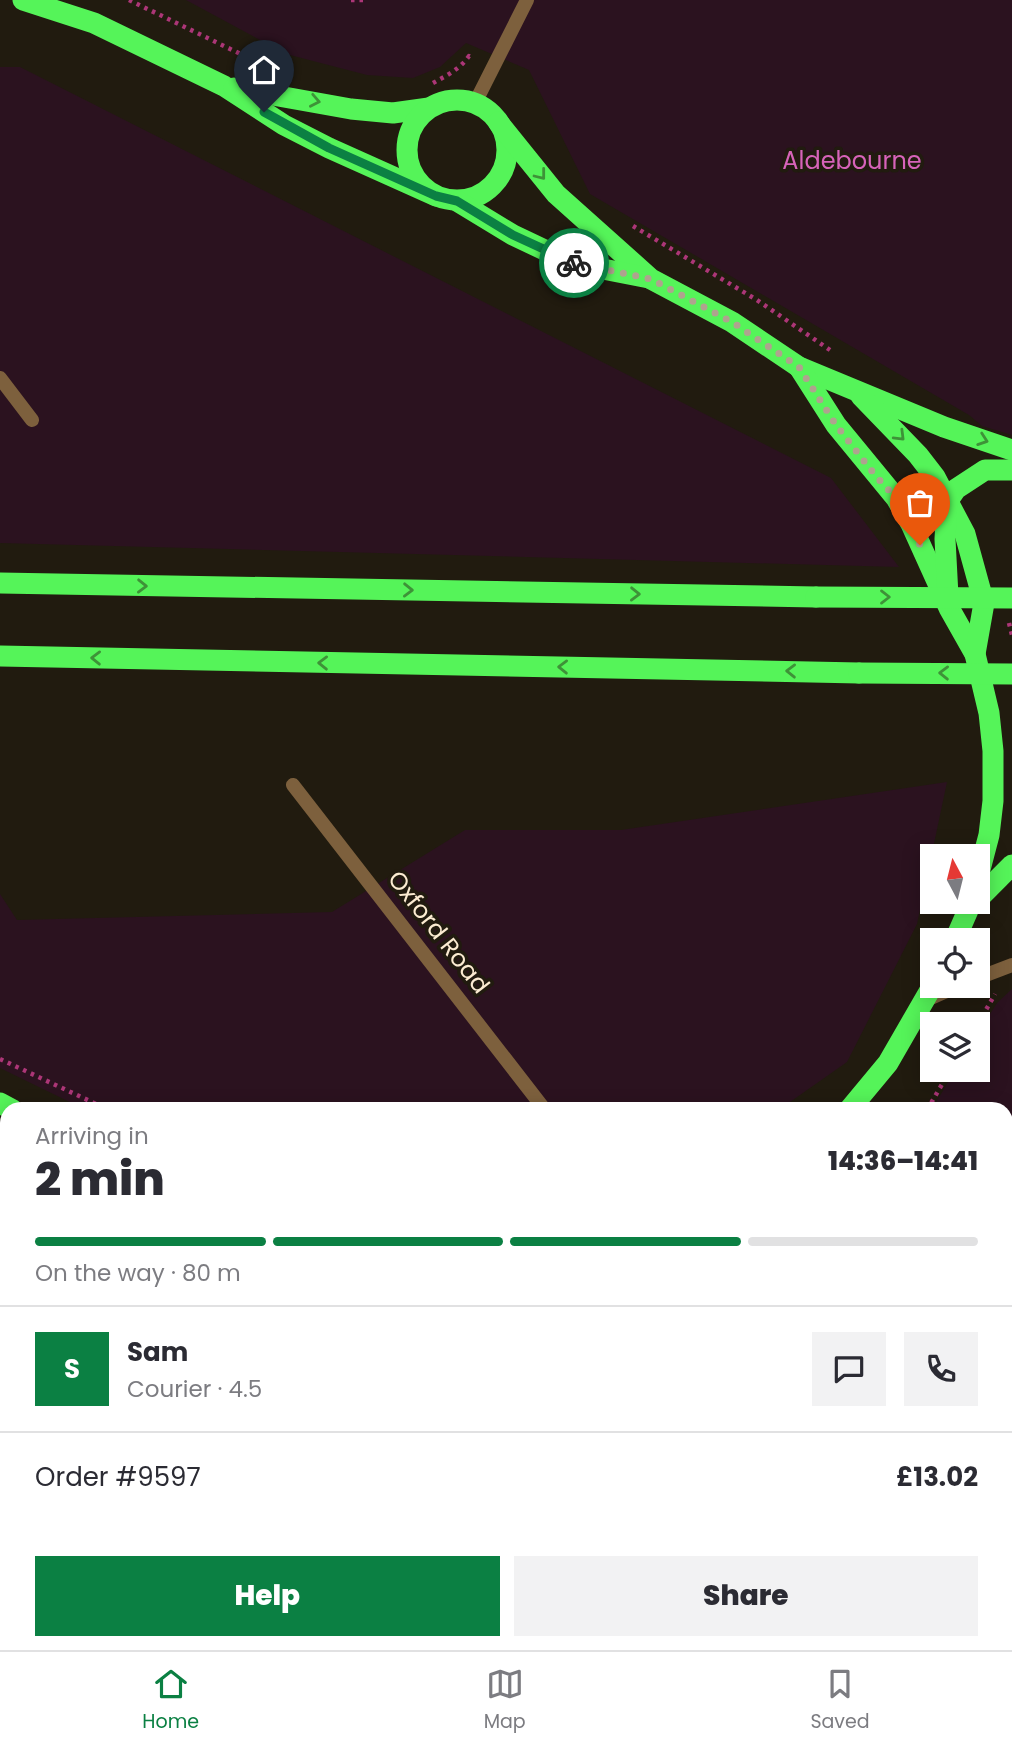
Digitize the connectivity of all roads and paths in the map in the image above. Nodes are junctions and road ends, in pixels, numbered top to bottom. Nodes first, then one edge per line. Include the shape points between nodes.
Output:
1 (23, 0) edge
2 (129, 0) edge
3 (351, 0) edge
4 (367, 0) edge
5 (527, 0) edge
6 (469, 56) dead end
7 (288, 72) dead end
8 (224, 86) junction
9 (427, 86) dead end
10 (475, 103) junction
11 (429, 108) junction
12 (498, 121) junction
13 (436, 196) junction
14 (457, 201) junction
15 (623, 219) dead end
16 (651, 279) junction
17 (838, 355) dead end
18 (799, 367) junction
19 (0, 377) edge
20 (852, 387) junction
21 (32, 420) dead end
22 (1012, 450) edge
23 (1012, 470) edge
24 (947, 502) junction
25 (0, 583) edge
26 (1012, 598) edge
27 (949, 608) junction
28 (975, 654) junction
29 (0, 656) edge
30 (1012, 674) edge
31 (293, 785) dead end
32 (1003, 801) edge
33 (987, 844) edge
34 (1012, 865) edge
35 (990, 886) edge
36 (1012, 965) edge
37 (990, 973) edge
38 (998, 991) dead end
39 (926, 998) edge
40 (985, 1012) edge
41 (0, 1059) edge
42 (943, 1082) edge
43 (92, 1102) edge
44 (539, 1102) edge
45 (856, 1102) edge
46 (932, 1102) edge

1 - 8 highway via 94,23
2 - 7 path via 253,60
3 - 4 path
5 - 10 street
6 - 9 path
8 -> 11 highway via 372,111
8 - 13 highway via 284,125
10 - 11 highway via 445,101
10 - 12 highway
11 - 13 highway via 410,131 407,152 415,178
12 - 14 highway via 507,155 499,178 481,194
12 -> 16 highway via 556,194
13 - 14 highway
14 - 16 highway via 572,263
15 - 17 path
16 - 18 highway via 732,322
18 - 20 highway
18 - 27 highway via 836,425 896,498
19 - 21 street
20 -> 22 highway via 944,427
20 -> 24 highway via 918,455
23 - 24 highway via 985,470 956,489
24 - 27 highway
24 - 28 highway via 965,534 984,603
25 -> 26 highway, bridge
27 - 28 highway
28 - 32 highway
30 -> 29 highway, bridge
31 - 44 street, Oxford Road
32 - 33 highway
34 - 35 highway
36 - 37 street
38 - 40 path
39 - 45 highway via 888,1063
41 - 43 path
42 - 46 path

